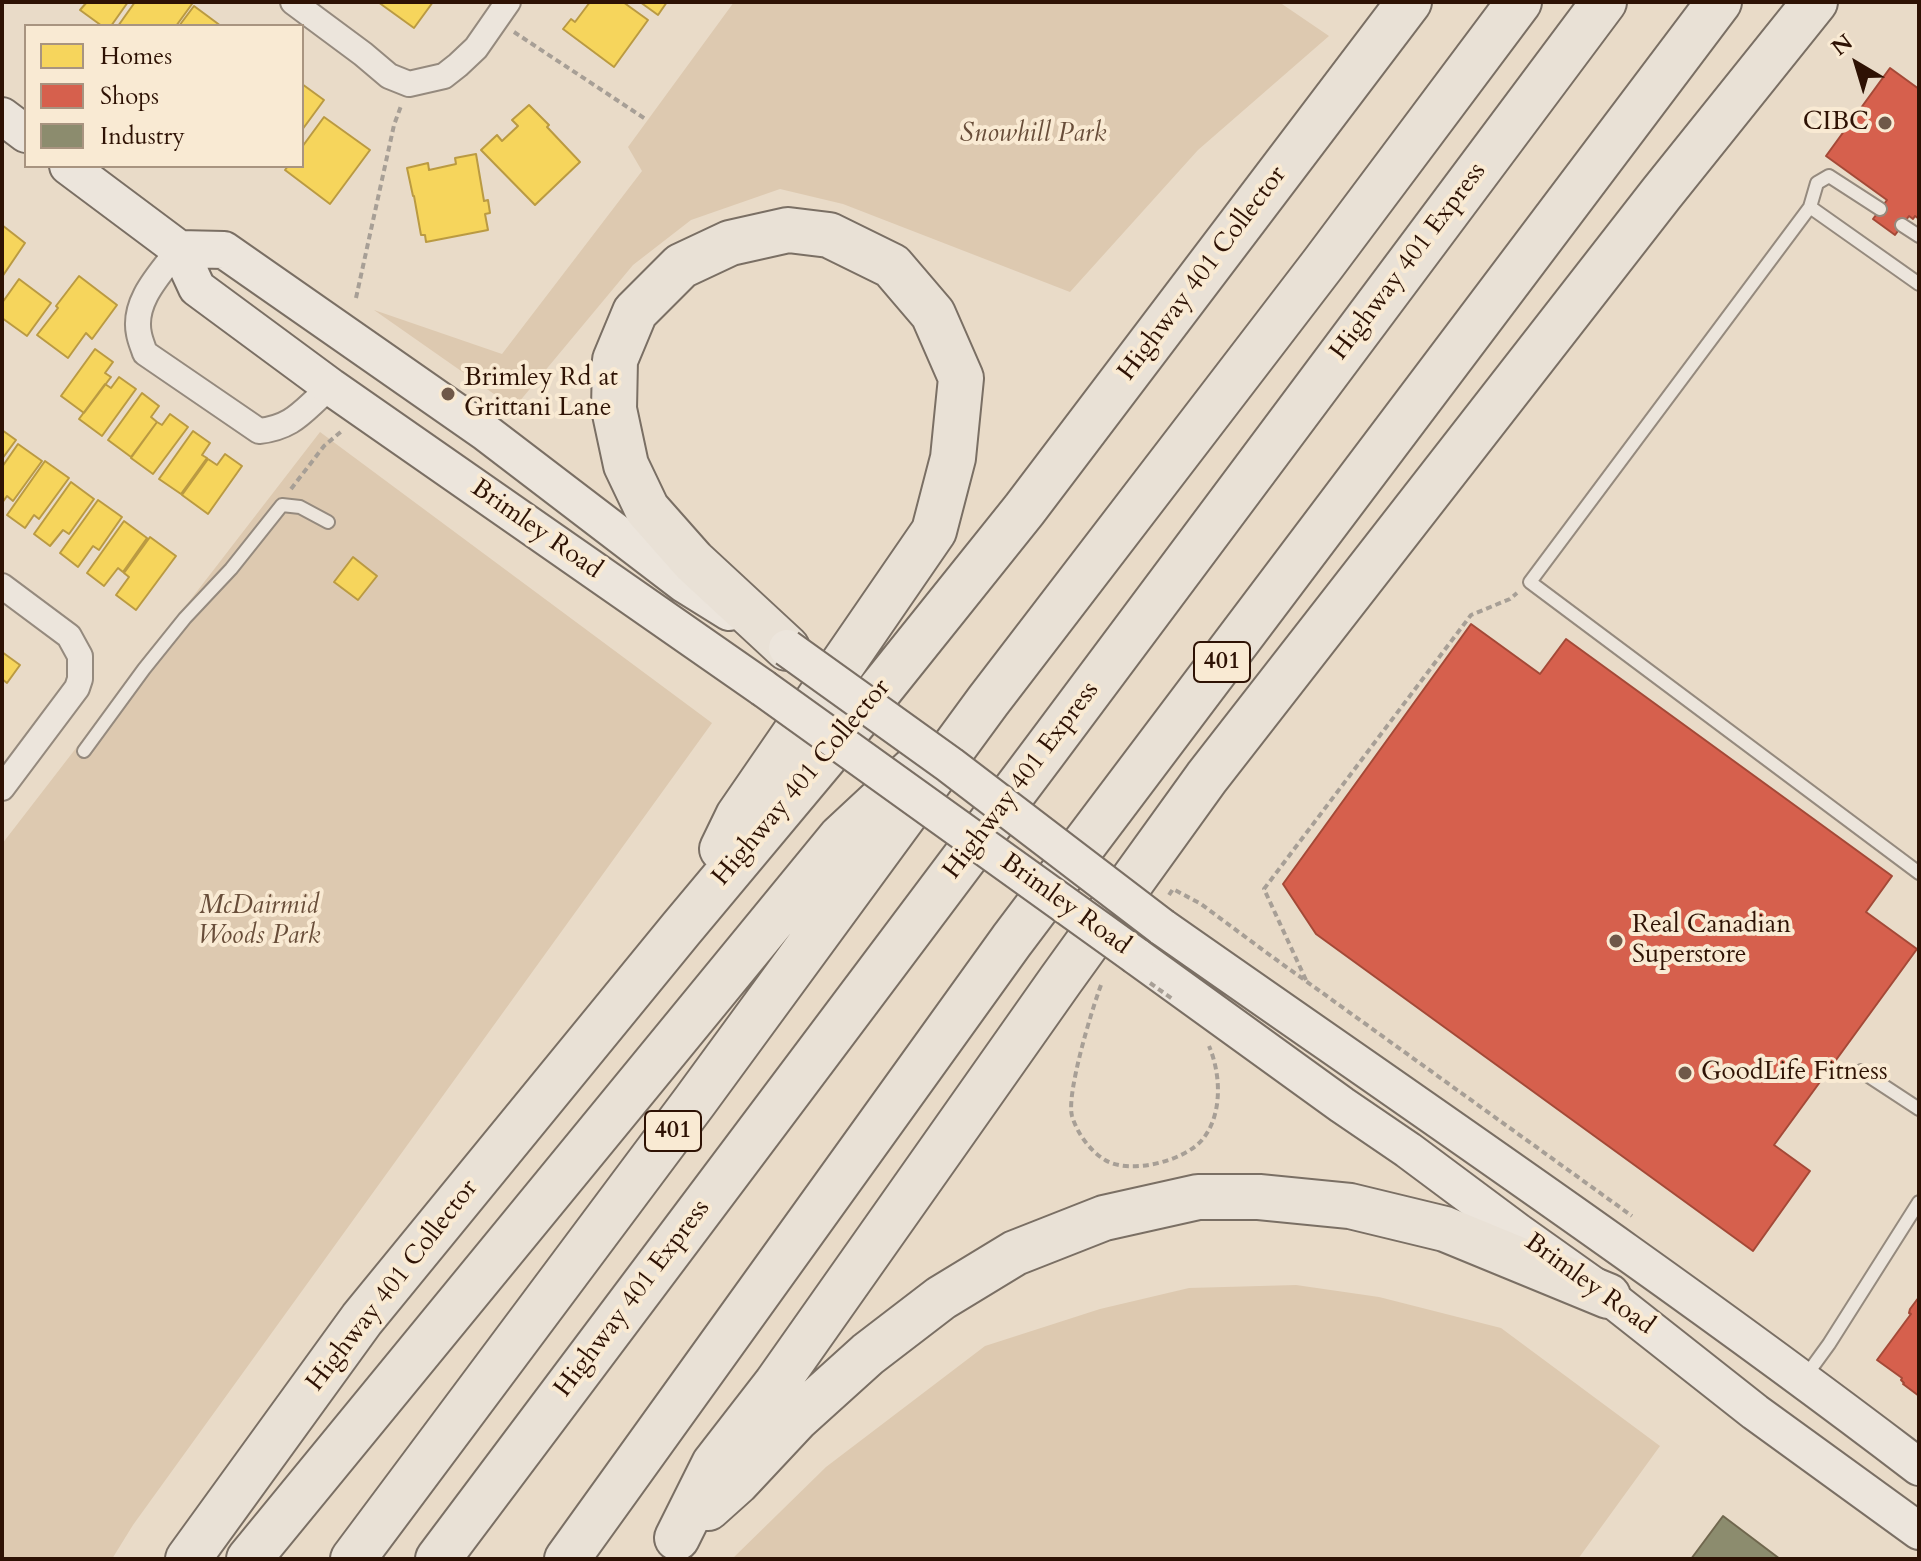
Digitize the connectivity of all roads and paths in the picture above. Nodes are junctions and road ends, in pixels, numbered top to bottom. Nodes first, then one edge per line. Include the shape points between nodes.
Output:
1 (293, 2) edge
2 (1409, 2) edge
3 (1519, 2) edge
4 (1604, 2) edge
5 (1719, 2) edge
6 (1815, 2) edge
7 (502, 11) edge
8 (409, 84) junction
9 (2, 116) edge
10 (647, 120) dead end
11 (24, 132) edge
12 (71, 168) edge
13 (1810, 207) junction
14 (1880, 209) dead end
15 (1902, 225) dead end
16 (1919, 236) edge
17 (179, 249) junction
18 (1919, 284) edge
19 (356, 298) dead end
20 (331, 387) junction
21 (351, 423) dead end
22 (282, 505) junction
23 (328, 522) dead end
24 (1530, 582) junction
25 (2, 586) edge
26 (787, 648) junction
27 (988, 701) junction
28 (84, 751) dead end
29 (2, 788) edge
30 (1919, 873) edge
31 (1173, 889) dead end
32 (681, 929) junction
33 (1307, 982) junction
34 (1102, 984) dead end
35 (1207, 1041) dead end
36 (1861, 1071) dead end
37 (1919, 1109) edge
38 (1919, 1202) edge
39 (1638, 1220) dead end
40 (1608, 1296) junction
41 (1803, 1380) junction
42 (1919, 1467) edge
43 (1919, 1531) edge
44 (668, 1548) edge
45 (446, 1551) edge
46 (188, 1559) edge
47 (249, 1559) edge
48 (353, 1559) edge
49 (567, 1559) edge

1 - 8 street via 389,76
2 - 32 highway, Highway 401 Collector via 1024,510
3 - 27 highway, 401
4 - 45 highway, Highway 401 Express / 401
5 - 49 highway, 401 via 1012,940
6 - 44 highway via 1207,777 714,1464
7 - 8 street via 476,48 444,76
7 - 10 path
8 - 19 path via 394,125
9 - 11 main road
12 - 17 main road, Brimley Road
13 - 14 lane via 1817,183 1829,176
13 - 18 lane
13 - 24 lane
15 - 16 lane
17 - 20 main road, Brimley Road via 197,288
17 - 20 street via 142,303 138,331 145,353 259,431 291,423
17 - 26 main road, Brimley Road via 224,250 485,432 684,584
20 - 40 main road, Brimley Road, bridge via 763,688
21 - 22 path via 324,446
22 - 23 lane via 300,507
22 - 28 lane via 185,618
24 - 30 lane
24 - 33 path via 1510,599 1471,615 1264,889
25 - 29 street via 69,636 80,656 80,679
26 - 32 highway via 693,561 647,509 626,465 614,409 615,360 635,312 681,266 730,243 788,230 829,235 892,266 933,314 961,378 953,458 934,531 738,816
26 - 41 main road, Brimley Road, bridge via 1162,927
27 - 47 highway via 841,837
27 - 48 highway, 401
31 - 33 path
32 - 46 highway, Highway 401 Collector via 362,1319
33 - 39 path
34 - 35 path via 1071,1113 1083,1139 1108,1162 1132,1167 1165,1162 1203,1139 1217,1111 1216,1062
36 - 37 lane
38 - 41 lane
40 - 43 main road, Brimley Road
40 - 44 highway via 1445,1229 1350,1206 1198,1197 1104,1218 1015,1253 941,1298 806,1410
41 - 42 main road, Brimley Road

